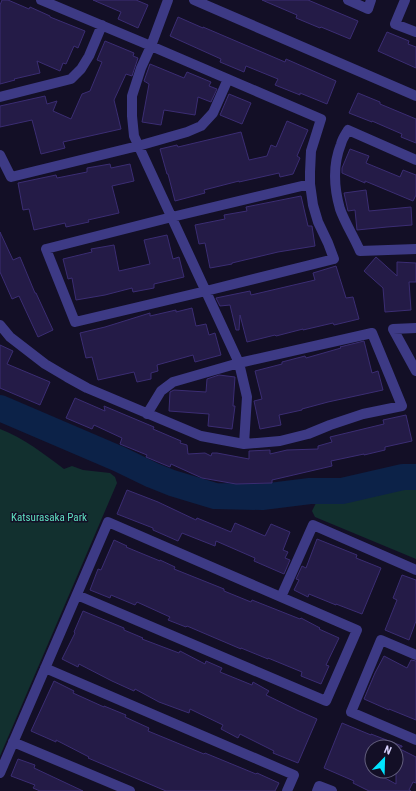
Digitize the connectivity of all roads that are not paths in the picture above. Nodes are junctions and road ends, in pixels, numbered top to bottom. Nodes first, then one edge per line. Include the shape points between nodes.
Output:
1 (41, 0) edge
2 (168, 0) edge
3 (194, 0) edge
4 (348, 0) edge
5 (372, 0) edge
6 (405, 0) edge
7 (102, 25) junction
8 (416, 32) edge
9 (151, 46) junction
10 (228, 79) junction
11 (416, 96) edge
12 (0, 97) edge
13 (138, 146) junction
14 (0, 155) edge
15 (416, 160) edge
16 (310, 184) junction
17 (172, 218) junction
18 (416, 249) edge
19 (206, 292) junction
20 (0, 325) edge
21 (416, 328) edge
22 (239, 363) junction
23 (416, 371) edge
24 (147, 414) junction
25 (244, 444) junction
26 (416, 570) edge
27 (77, 595) junction
28 (280, 597) junction
29 (416, 655) edge
30 (45, 668) junction
31 (416, 740) edge
32 (13, 742) junction
33 (0, 773) edge
34 (130, 791) edge
35 (287, 791) edge
36 (317, 791) edge
37 (332, 791) edge

1 - 7 street
2 - 9 street
3 - 11 street
4 - 5 street via 368,9
6 - 8 street via 395,24
7 - 9 street
7 - 12 street via 89,56 71,79
9 - 10 street
9 - 13 street via 132,96 134,136
10 - 13 street via 213,113 201,126
10 - 16 street via 321,119 311,150
13 - 14 street via 11,177
13 - 17 street
15 - 18 street via 348,130 338,154 335,179 340,209 360,251
16 - 17 street
16 - 19 street via 318,222 334,259
17 - 19 street
17 - 19 street via 46,249 75,322
19 - 22 street
20 - 24 street via 10,337 66,378
21 - 23 street via 393,329
22 - 24 street via 173,382 160,391
22 - 25 street via 247,397
22 - 25 street via 372,332 402,406 363,414 308,434 280,441
24 - 25 street via 201,436
26 - 28 street via 313,525
27 - 28 street via 108,522
27 - 28 street via 326,701 357,630
27 - 30 street
29 - 31 street via 381,640 351,712
30 - 32 street
30 - 35 street via 294,775
32 - 33 street
32 - 34 street
36 - 37 street via 319,786

